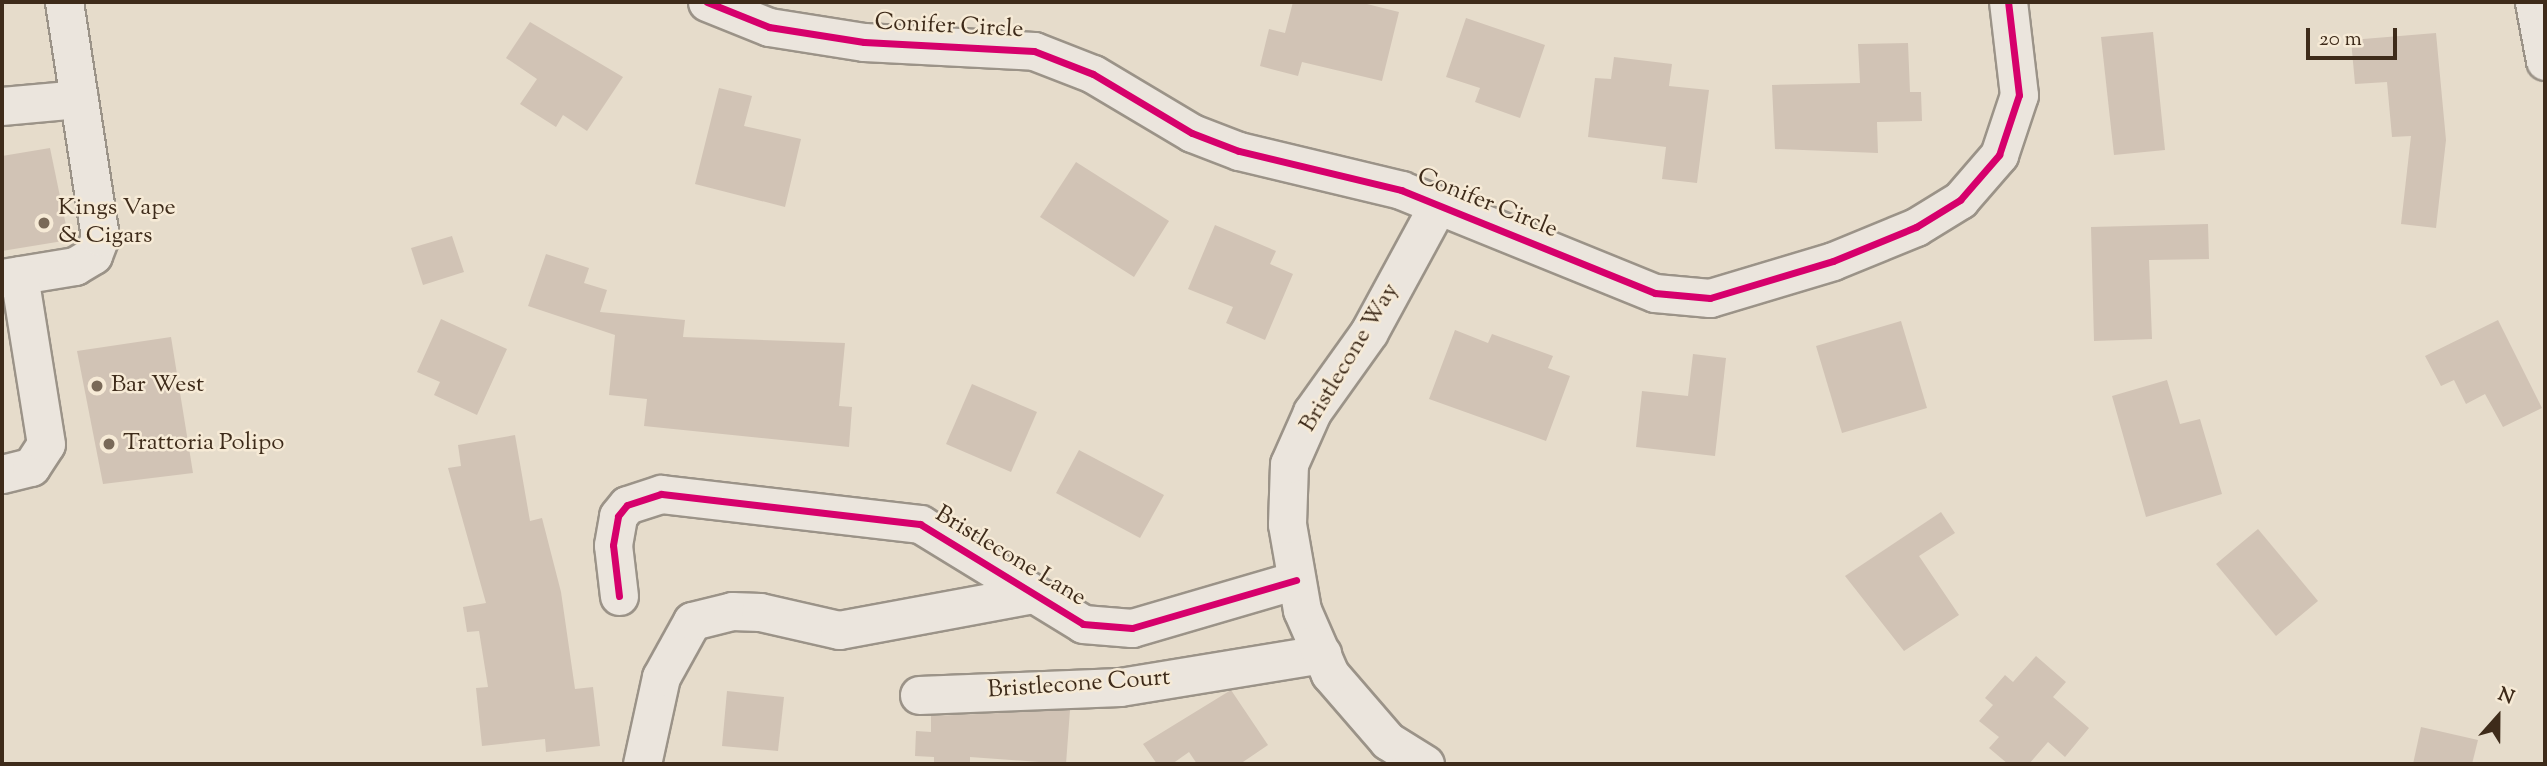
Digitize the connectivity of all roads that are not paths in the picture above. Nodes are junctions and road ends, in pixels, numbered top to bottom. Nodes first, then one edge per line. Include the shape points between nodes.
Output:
1 (64, 2) edge
2 (707, 2) edge
3 (2007, 2) edge
4 (2535, 2) edge
5 (2545, 61) edge
6 (79, 99) junction
7 (2, 106) edge
8 (1438, 205) junction
9 (10, 277) edge
10 (2, 474) edge
11 (1296, 580) junction
12 (1033, 594) junction
13 (619, 596) dead end
14 (1322, 654) junction
15 (919, 695) dead end
16 (642, 764) edge
17 (1425, 764) edge

1 - 6 street
2 - 8 street, Conifer Circle via 783,30 864,42 1034,51 1093,74 1192,132 1239,151
3 - 8 street, Conifer Circle via 2019,95 2000,155 1961,200 1916,227 1832,261 1710,298 1655,293
4 - 5 street
6 - 7 street
6 - 9 street via 100,237 93,255 75,266
8 - 11 street, Bristlecone Way via 1369,332 1312,412 1289,464 1287,524
9 - 10 street via 46,444 31,467
11 - 12 street, Bristlecone Lane via 1132,628 1083,624
11 - 14 street, Bristlecone Way
12 - 13 street, Bristlecone Lane via 920,524 661,494 627,505 618,516 613,545
12 - 16 street via 839,630 732,611 692,621 661,677
14 - 15 street, Bristlecone Court via 1120,687
14 - 17 street, Bristlecone Way via 1388,741

